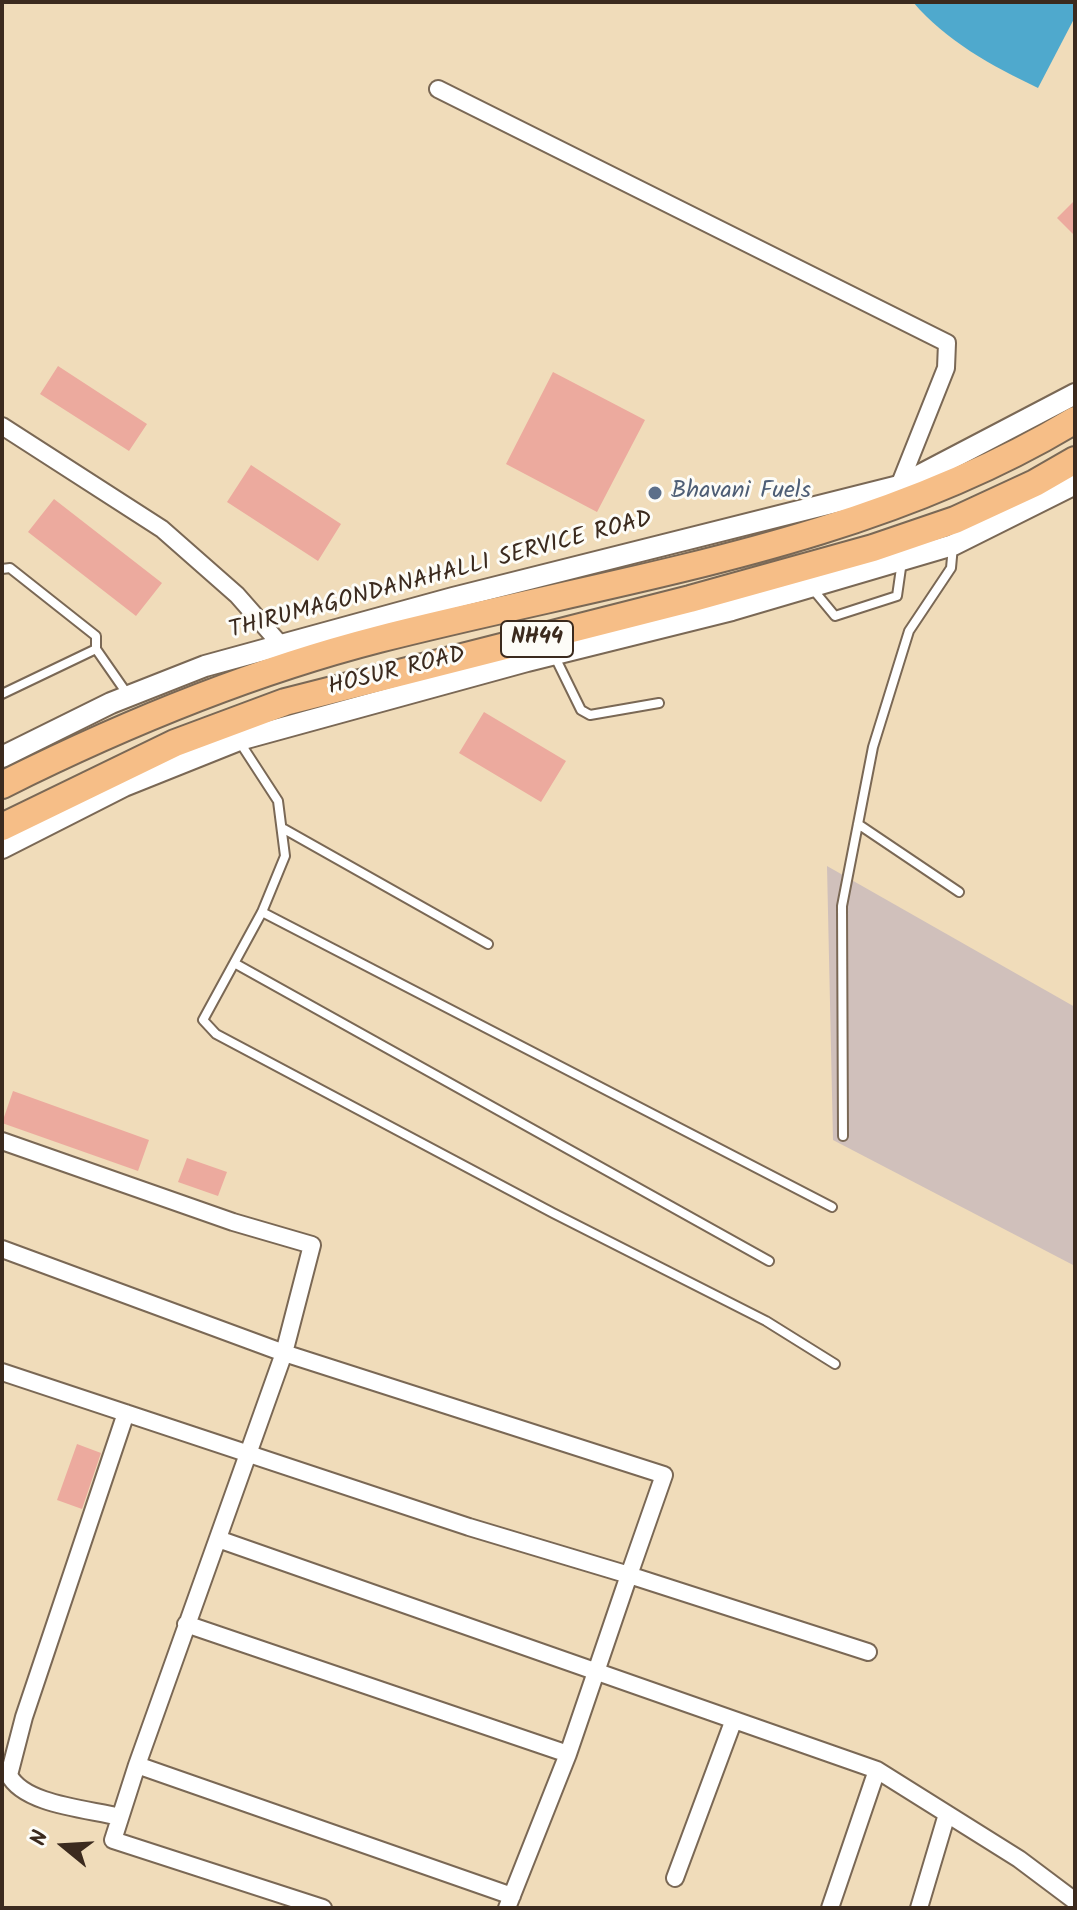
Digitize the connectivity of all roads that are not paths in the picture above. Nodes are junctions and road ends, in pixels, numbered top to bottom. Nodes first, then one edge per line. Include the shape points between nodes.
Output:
1 (438, 89) dead end
2 (1075, 394) edge
3 (1075, 420) edge
4 (2, 426) edge
5 (1075, 460) edge
6 (1075, 484) edge
7 (899, 486) junction
8 (953, 545) junction
9 (902, 560) junction
10 (2, 569) edge
11 (811, 587) junction
12 (281, 645) junction
13 (96, 649) junction
14 (554, 655) junction
15 (2, 694) edge
16 (128, 696) junction
17 (659, 703) dead end
18 (239, 740) junction
19 (2, 757) edge
20 (2, 785) edge
21 (858, 824) junction
22 (2, 827) edge
23 (284, 829) junction
24 (2, 848) edge
25 (959, 892) dead end
26 (262, 912) junction
27 (488, 944) dead end
28 (236, 964) junction
29 (843, 1136) dead end
30 (2, 1141) edge
31 (832, 1207) dead end
32 (2, 1249) edge
33 (769, 1261) dead end
34 (284, 1353) junction
35 (835, 1364) dead end
36 (2, 1372) edge
37 (126, 1413) junction
38 (250, 1454) junction
39 (218, 1539) junction
40 (629, 1575) junction
41 (186, 1624) junction
42 (868, 1652) dead end
43 (595, 1674) junction
44 (733, 1722) junction
45 (568, 1754) junction
46 (137, 1765) junction
47 (877, 1770) junction
48 (947, 1814) junction
49 (120, 1817) junction
50 (675, 1878) dead end
51 (1075, 1901) edge
52 (510, 1902) edge
53 (323, 1908) edge
54 (830, 1908) edge
55 (919, 1908) edge

1 - 7 street via 947,343 946,368
2 - 7 street, THIRUMAGONDANAHALLI SERVICE ROAD
3 - 20 highway, HOSUR ROAD / NH44 via 992,467 905,503 589,592 379,639 253,676 138,720
4 - 12 street via 162,529 237,595
5 - 22 highway, HOSUR ROAD / NH44 via 955,520 873,548 285,702 175,743
6 - 8 street
7 - 12 street, THIRUMAGONDANAHALLI SERVICE ROAD
8 - 9 street
8 - 21 lane via 951,568 909,631 873,747
9 - 11 street
9 - 11 lane via 897,596 835,616
10 - 13 lane via 10,568 96,636
11 - 14 street
12 - 16 street, THIRUMAGONDANAHALLI SERVICE ROAD via 205,666
13 - 15 lane
13 - 16 lane
14 - 17 lane via 581,710 590,715
14 - 18 street
16 - 19 street, THIRUMAGONDANAHALLI SERVICE ROAD
18 - 23 lane via 278,801
18 - 24 street via 124,786
21 - 25 lane
21 - 29 lane via 842,906
23 - 26 lane via 285,856
23 - 27 lane
26 - 28 lane
26 - 31 lane
28 - 33 lane
28 - 35 lane via 203,1020 216,1034 766,1321
30 - 34 street via 312,1245
32 - 34 street
34 - 38 street
34 - 40 street via 664,1475
36 - 37 street
37 - 38 street
37 - 49 street via 9,1775 29,1795
38 - 39 street
38 - 40 street
39 - 41 street
39 - 43 street
40 - 42 street
40 - 43 street
41 - 45 street
41 - 46 street
43 - 44 street
43 - 45 street
44 - 47 street
44 - 50 street
45 - 52 street
46 - 49 street
46 - 52 street
47 - 48 street
47 - 54 street
48 - 51 street
48 - 55 street
49 - 53 street via 113,1840

